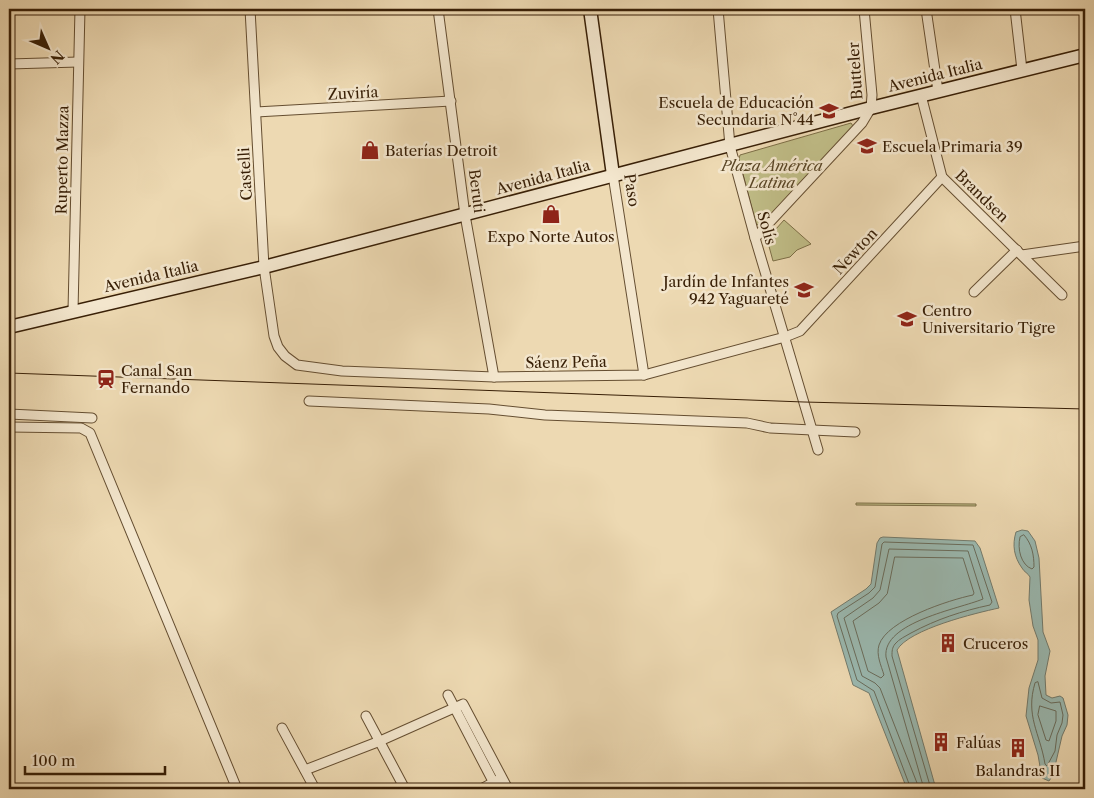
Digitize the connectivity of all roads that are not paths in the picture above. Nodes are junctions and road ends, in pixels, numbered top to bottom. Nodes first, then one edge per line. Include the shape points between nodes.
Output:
1 (80, 9) edge
2 (250, 9) edge
3 (438, 9) edge
4 (590, 9) edge
5 (718, 9) edge
6 (864, 9) edge
7 (926, 9) edge
8 (1015, 9) edge
9 (1085, 54) edge
10 (78, 62) junction
11 (9, 64) edge
12 (1022, 70) junction
13 (938, 91) junction
14 (921, 95) junction
15 (451, 101) junction
16 (871, 108) junction
17 (256, 112) junction
18 (730, 146) junction
19 (613, 175) junction
20 (942, 177) junction
21 (465, 215) junction
22 (755, 238) junction
23 (1085, 246) edge
24 (1019, 252) junction
25 (264, 267) junction
26 (974, 292) dead end
27 (1062, 295) dead end
28 (73, 311) junction
29 (9, 327) edge
30 (274, 336) joint
31 (784, 338) junction
32 (644, 375) junction
33 (494, 377) junction
34 (309, 401) dead end
35 (9, 414) edge
36 (92, 418) dead end
37 (9, 427) edge
38 (812, 429) junction
39 (855, 432) dead end
40 (818, 450) dead end
41 (448, 695) dead end
42 (454, 708) junction
43 (366, 716) dead end
44 (282, 728) dead end
45 (380, 741) junction
46 (305, 770) junction
47 (497, 783) edge
48 (237, 789) edge
49 (314, 789) edge
50 (405, 789) edge
51 (481, 789) edge
52 (508, 789) edge

1 - 10 street, Ruperto Mazza
2 - 17 street, Castelli
3 - 15 street, Beruti
4 - 19 street, Paso
5 - 18 street, Solís
6 - 16 street, Butteler
7 - 13 street
8 - 12 street
9 - 12 street, Avenida Italia
10 - 11 street
10 - 28 street, Ruperto Mazza
12 - 13 street, Avenida Italia
13 - 14 street, Avenida Italia
14 - 16 street, Avenida Italia
14 - 20 street, Brandsen
15 - 17 street, Zuviría
15 - 21 street, Beruti
16 - 18 street, Avenida Italia
16 - 22 street, Butteler via 862,123
17 - 25 street, Castelli
18 - 19 street, Avenida Italia
18 - 22 street, Solís
19 - 21 street, Avenida Italia
19 - 32 street, Paso
20 - 24 street, Brandsen
20 - 31 street, Newton via 800,331
21 - 25 street, Avenida Italia
21 - 33 street, Beruti
22 - 31 street, Solís
23 - 24 street
24 - 26 street
24 - 27 street, Brandsen
25 - 28 street, Avenida Italia
25 - 30 street, Castelli
28 - 29 street, Avenida Italia
30 - 33 street, Sáenz Peña via 285,356 297,365 342,371
31 - 32 street, Sáenz Peña
31 - 38 street, Solís
32 - 33 street, Sáenz Peña
34 - 38 street
35 - 36 street
37 - 48 street via 81,428 90,433
38 - 39 street
38 - 40 street, Solís
41 - 42 street
42 - 45 street
42 - 47 street
43 - 45 street
44 - 46 street
45 - 46 street
45 - 50 street
46 - 49 street
47 - 51 street
47 - 52 street

